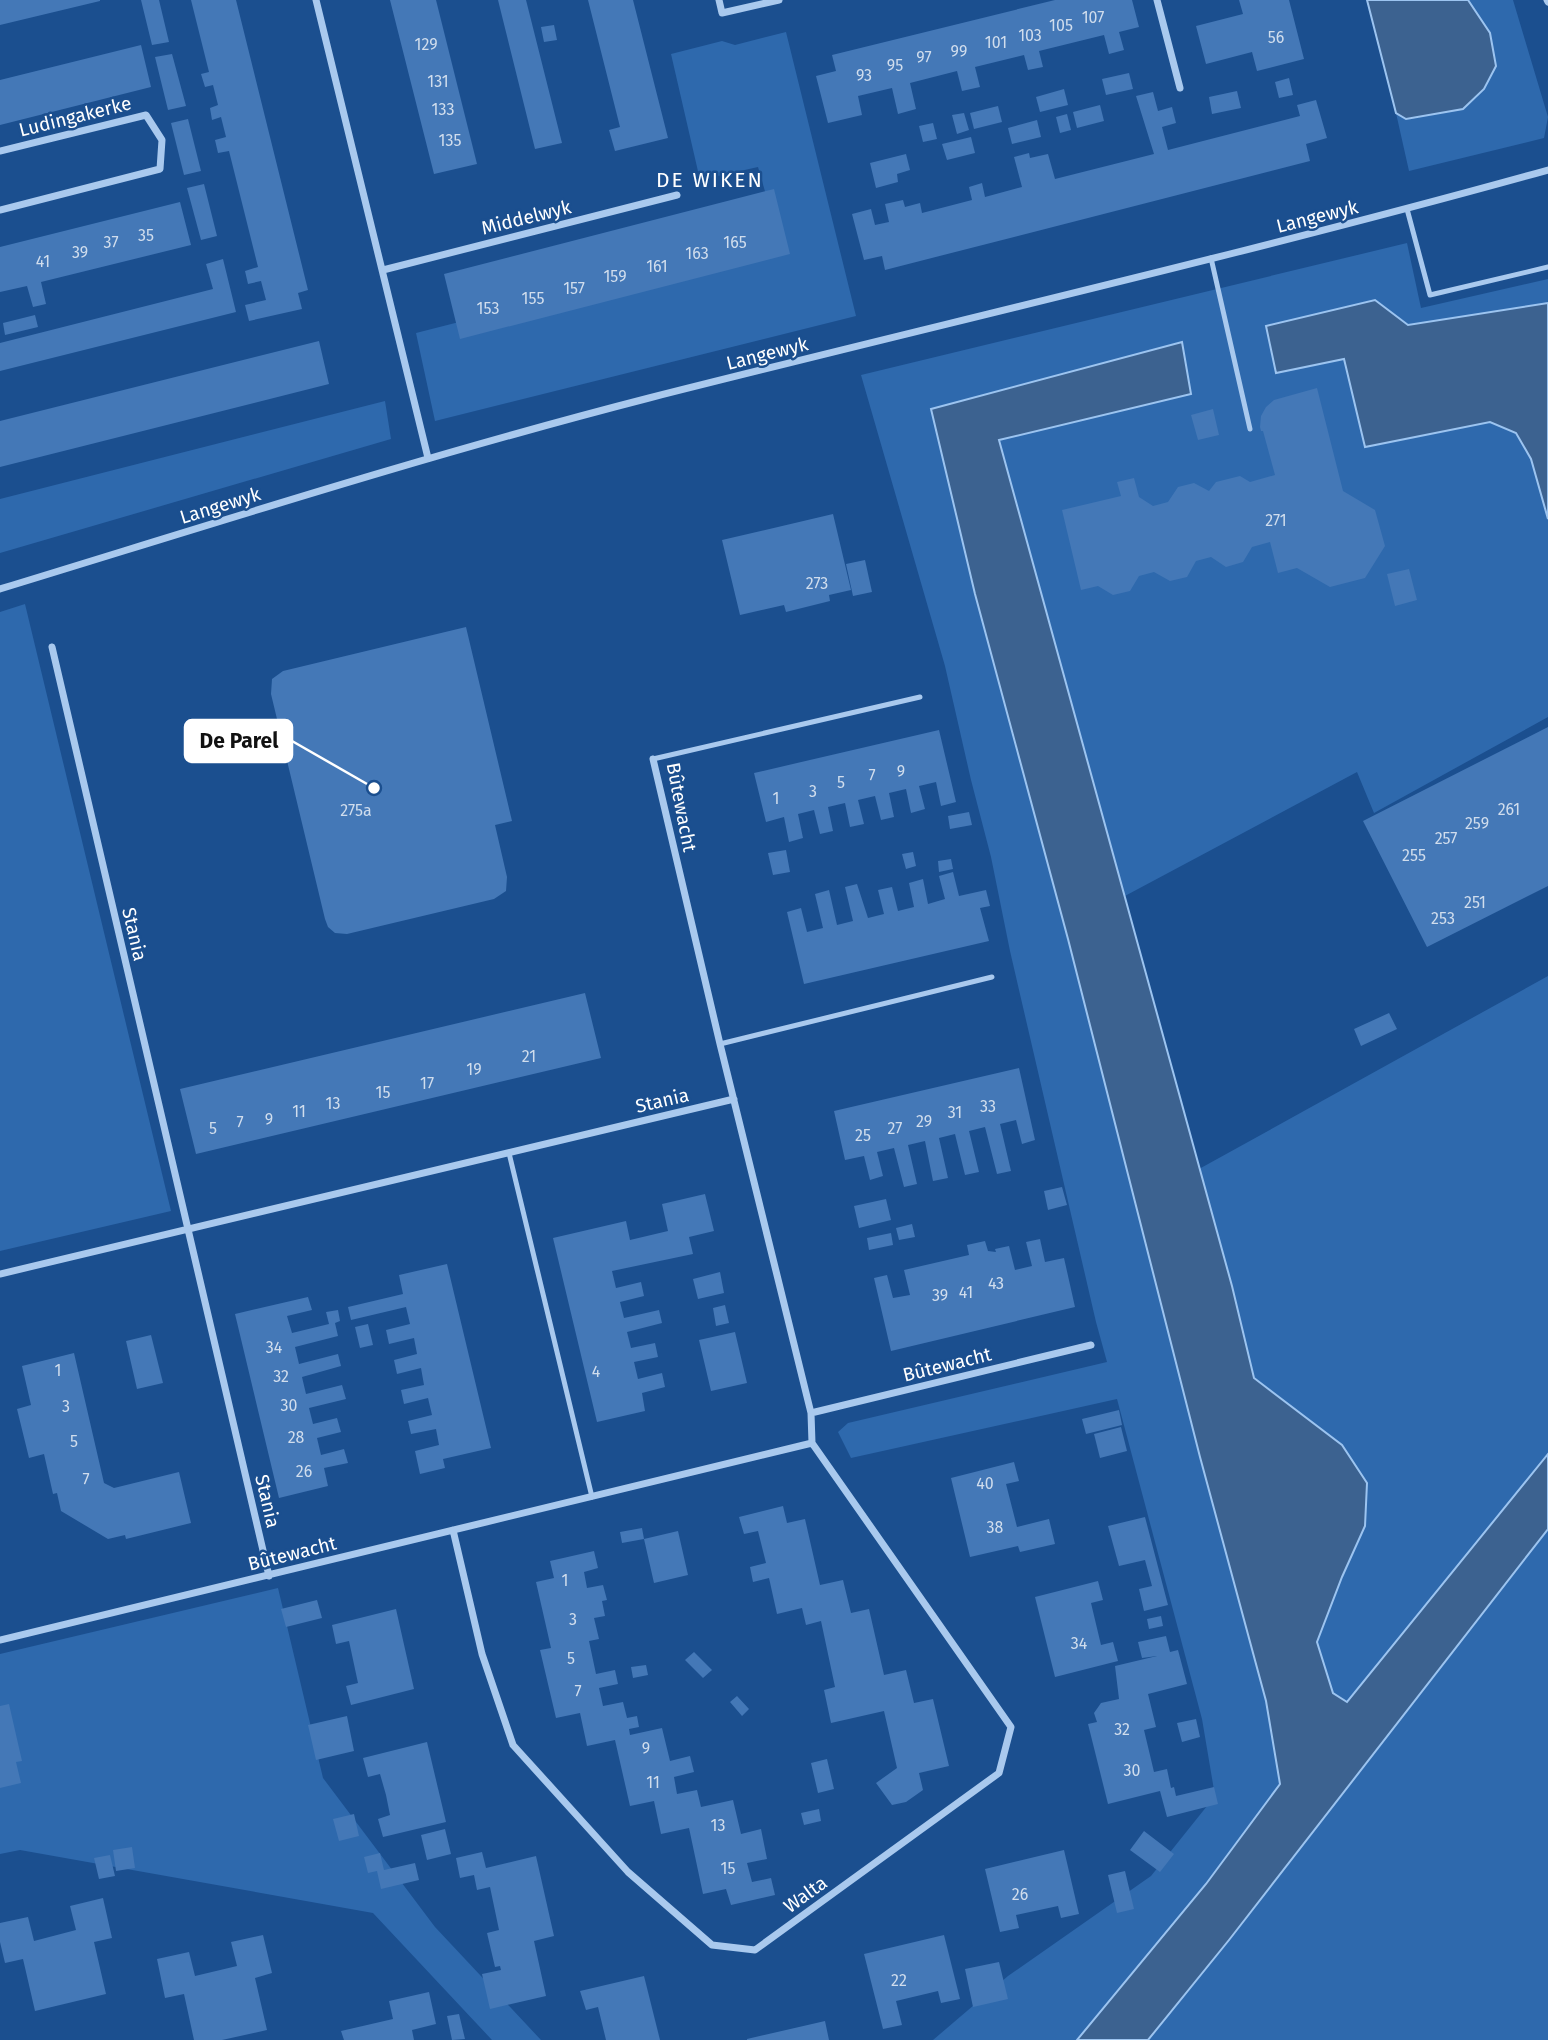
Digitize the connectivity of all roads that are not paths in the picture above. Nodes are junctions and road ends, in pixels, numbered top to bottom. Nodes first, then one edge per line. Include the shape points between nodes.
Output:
1 (316, 0) edge
2 (719, 0) edge
3 (779, 0) edge
4 (1157, 0) edge
5 (1180, 88) dead end
6 (0, 151) edge
7 (1548, 170) edge
8 (677, 195) dead end
9 (1407, 209) junction
10 (0, 210) edge
11 (1211, 258) junction
12 (1548, 267) edge
13 (383, 270) junction
14 (1250, 429) dead end
15 (428, 457) junction
16 (0, 589) edge
17 (52, 647) dead end
18 (920, 697) dead end
19 (653, 759) joint
20 (992, 977) dead end
21 (720, 1044) junction
22 (734, 1099) junction
23 (509, 1153) junction
24 (188, 1229) junction
25 (0, 1274) edge
26 (1091, 1345) dead end
27 (811, 1413) junction
28 (812, 1443) junction
29 (592, 1497) junction
30 (453, 1530) junction
31 (269, 1576) junction
32 (0, 1640) edge

1 - 13 street
2 - 3 street via 722,13
4 - 5 street
6 - 10 street, Ludingakerke via 146,115 162,140 160,169
7 - 9 street, Langewyk
8 - 13 street, Middelwyk
9 - 11 street, Langewyk
9 - 12 lane via 1430,295
11 - 14 lane
11 - 15 street, Langewyk
13 - 15 street
15 - 16 street, Langewyk
17 - 24 street, Stania
18 - 19 lane, Bûtewacht
19 - 21 street, Bûtewacht
20 - 21 lane
21 - 22 street, Bûtewacht
22 - 23 street, Stania
22 - 27 street, Bûtewacht
23 - 24 street, Stania
23 - 29 lane
24 - 25 street, Stania
24 - 31 street, Stania
26 - 27 street, Bûtewacht
27 - 28 street, Bûtewacht
28 - 29 street, Bûtewacht
28 - 30 street, Walta via 1011,1727 999,1773 755,1950 712,1945 628,1872 513,1745 482,1654
29 - 30 street, Bûtewacht
30 - 31 street, Bûtewacht
31 - 32 street, Bûtewacht

